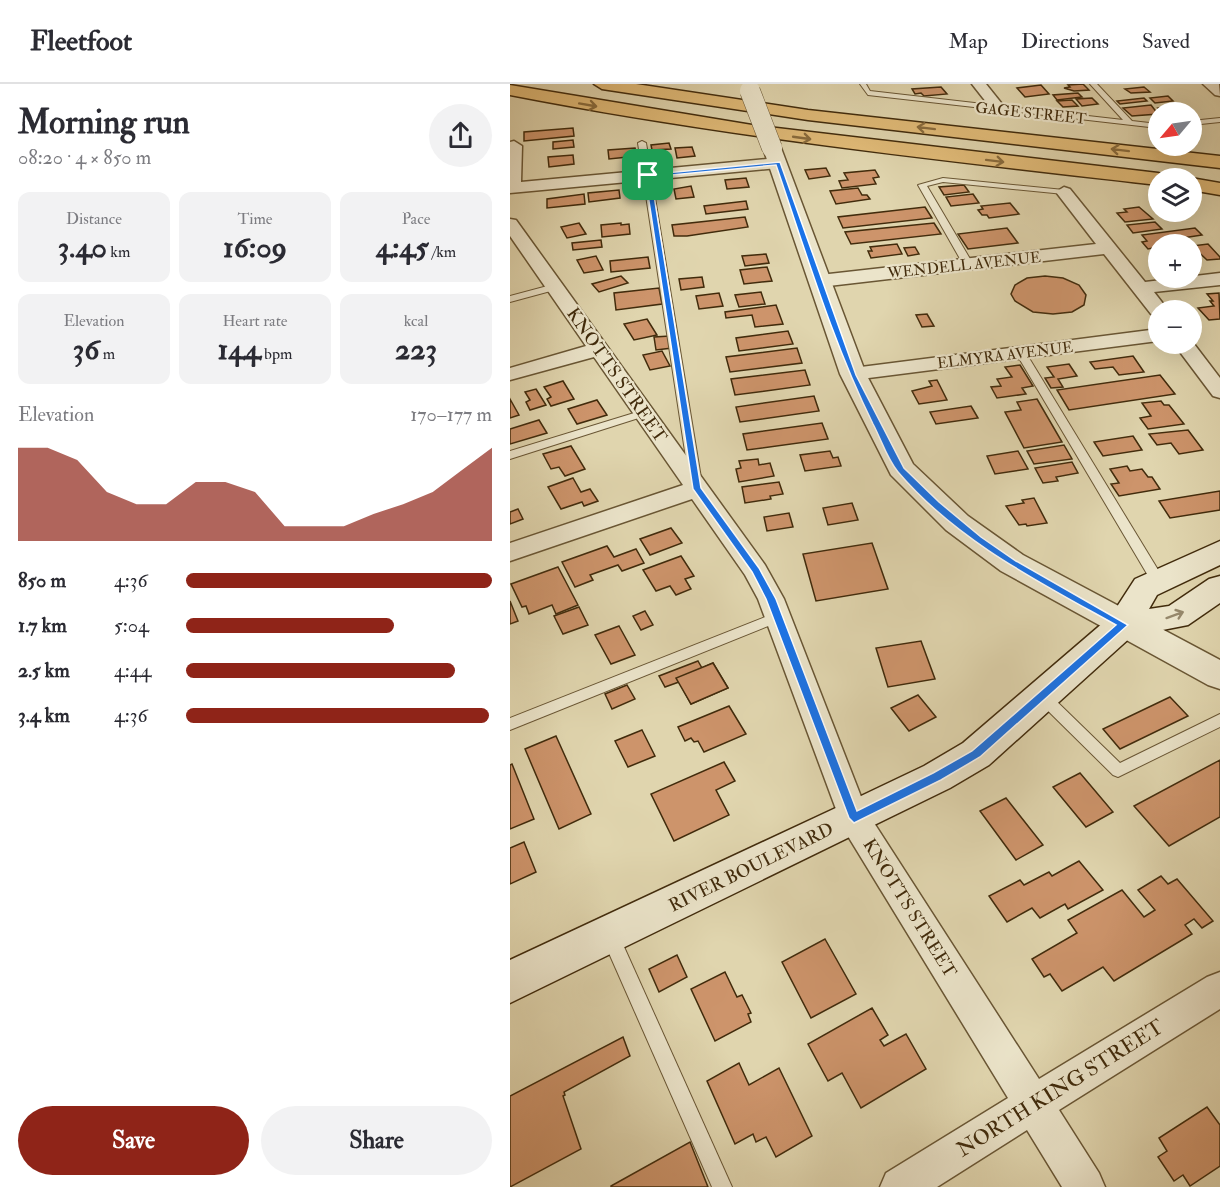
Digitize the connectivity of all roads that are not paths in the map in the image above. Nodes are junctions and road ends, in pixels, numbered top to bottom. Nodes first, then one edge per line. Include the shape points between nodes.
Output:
1 (602, 84) edge
2 (863, 84) edge
3 (979, 84) edge
4 (1094, 84) edge
5 (1210, 84) edge
6 (748, 88) edge
7 (510, 90) edge
8 (1220, 92) edge
9 (999, 109) junction
10 (1220, 120) edge
11 (1202, 122) edge
12 (1131, 124) junction
13 (1148, 125) edge
14 (642, 143) dead end
15 (514, 147) dead end
16 (775, 155) junction
17 (1220, 162) edge
18 (648, 175) junction
19 (1148, 178) edge
20 (1202, 186) edge
21 (512, 188) edge
22 (1220, 188) edge
23 (1064, 192) joint
24 (510, 224) edge
25 (1109, 248) junction
26 (968, 264) junction
27 (1220, 279) edge
28 (820, 281) junction
29 (555, 287) junction
30 (1140, 288) junction
31 (510, 299) edge
32 (1150, 300) edge
33 (1148, 336) edge
34 (599, 349) junction
35 (1021, 353) junction
36 (1192, 354) edge
37 (510, 374) edge
38 (853, 375) junction
39 (1220, 392) edge
40 (644, 413) junction
41 (510, 455) edge
42 (697, 489) junction
43 (510, 552) edge
44 (1220, 552) edge
45 (1158, 581) junction
46 (1220, 587) edge
47 (778, 617) junction
48 (1123, 625) junction
49 (1220, 676) edge
50 (1042, 696) junction
51 (1220, 720) edge
52 (510, 723) edge
53 (854, 818) junction
54 (610, 935) junction
55 (510, 982) edge
56 (1220, 989) edge
57 (1032, 1104) junction
58 (722, 1187) edge
59 (900, 1187) edge
60 (1085, 1187) edge

17 -> 1 highway via 808,115
2 - 9 lane, GAGE STREET via 868,93
3 - 9 street
4 - 12 lane
5 - 8 street
6 - 16 street, bridge
7 -> 19 highway via 807,139
9 - 12 lane, GAGE STREET
10 - 11 lane
12 - 13 lane, GAGE STREET
14 - 18 lane
15 - 21 street
16 - 18 street
16 - 28 street
18 - 21 street
18 - 42 lane
20 - 22 highway
23 - 25 street
23 - 26 lane via 943,180 922,185
24 - 29 street, KNOTTS STREET
25 - 26 street, WENDELL AVENUE
25 - 30 street
26 - 28 street, WENDELL AVENUE
27 - 30 street
28 - 38 street
29 - 31 lane
29 - 34 street, KNOTTS STREET
30 - 32 street
33 - 35 street, ELMYRA AVENUE
34 - 37 street
34 - 40 street, KNOTTS STREET
35 - 38 street, ELMYRA AVENUE
35 - 45 lane
36 - 39 street
38 - 48 street via 900,469 936,504 1012,563
40 - 41 lane
40 - 42 street, KNOTTS STREET
42 - 43 street
42 - 47 street, KNOTTS STREET via 756,571
44 - 45 street, RIVER BOULEVARD
45 - 48 street, RIVER BOULEVARD via 1146,587
48 -> 46 street via 1177,617
47 - 52 lane
47 - 53 street, KNOTTS STREET
48 - 49 street
48 - 50 street, RIVER BOULEVARD
50 - 51 lane via 1118,771
50 - 53 street, RIVER BOULEVARD via 976,754
53 - 54 street, RIVER BOULEVARD
53 - 57 street, KNOTTS STREET
54 - 55 street, RIVER BOULEVARD
54 - 58 lane
56 - 57 street, NORTH KING STREET
57 - 59 street, NORTH KING STREET
57 - 60 street, KNOTTS STREET

